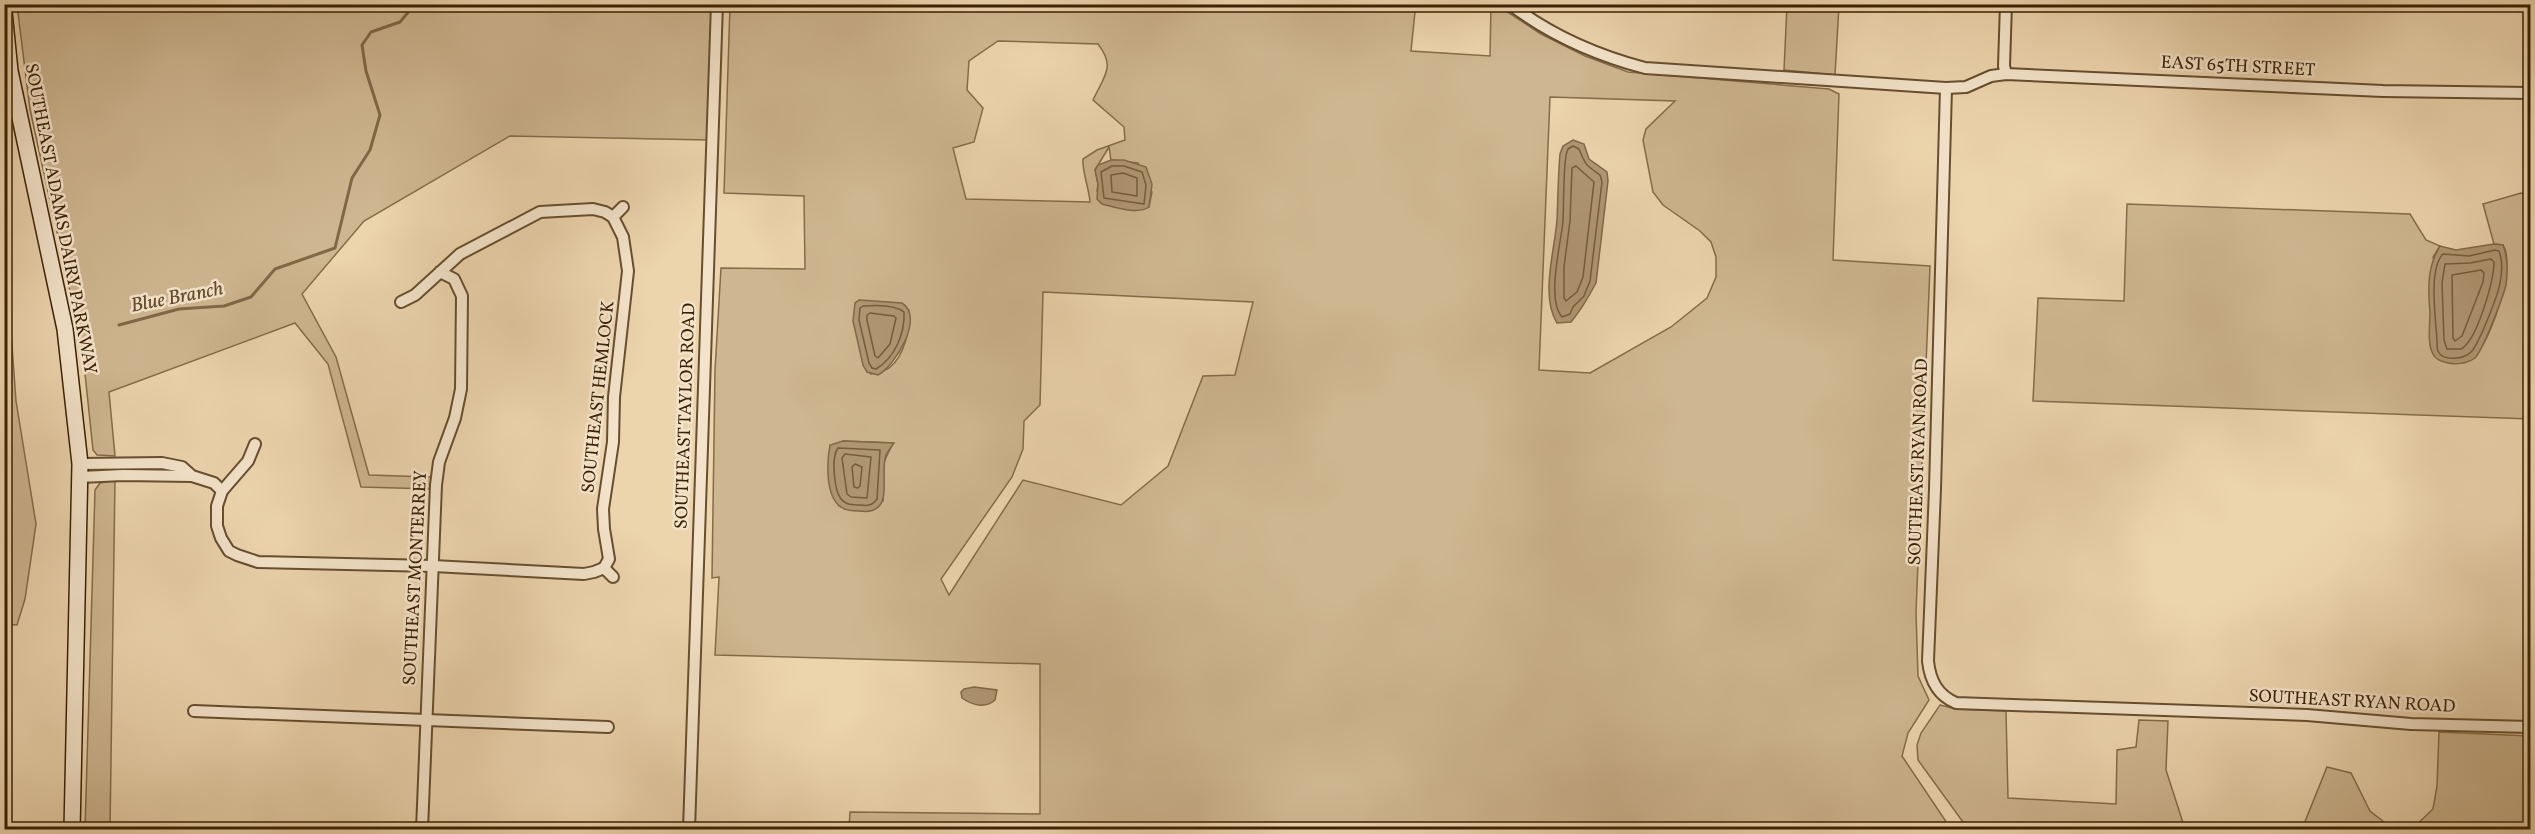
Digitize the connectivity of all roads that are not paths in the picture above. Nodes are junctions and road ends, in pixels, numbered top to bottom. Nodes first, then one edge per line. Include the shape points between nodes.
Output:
1 (717, 4) edge
2 (1510, 4) edge
3 (2006, 4) edge
4 (4, 12) edge
5 (2006, 74) junction
6 (1946, 88) junction
7 (2530, 93) edge
8 (622, 207) dead end
9 (613, 217) junction
10 (440, 272) junction
11 (401, 302) dead end
12 (255, 444) dead end
13 (81, 471) junction
14 (222, 491) junction
15 (224, 545) junction
16 (216, 553) dead end
17 (433, 566) junction
18 (604, 568) junction
19 (613, 578) dead end
20 (194, 711) dead end
21 (426, 720) junction
22 (608, 727) dead end
23 (2530, 727) edge
24 (72, 830) edge
25 (422, 830) edge
26 (688, 830) edge

1 - 26 street, SOUTHEAST TAYLOR ROAD
2 - 6 street via 1560,37 1612,60 1645,68
3 - 5 street
4 - 13 main road, SOUTHEAST ADAMS DAIRY PARKWAY via 10,71 66,329
5 - 6 street, EAST 65TH STREET via 1966,87
5 - 7 street, EAST 65TH STREET via 2383,91
6 - 23 street, SOUTHEAST RYAN ROAD via 1928,661 1929,674 1941,693 1956,703
8 - 9 street
9 - 10 street via 593,209 540,212 460,254
9 - 18 street, SOUTHEAST HEMLOCK via 623,237 628,271 603,509 609,559
10 - 11 street
10 - 17 street, SOUTHEAST MONTERREY via 454,279 462,296 461,389 439,462
12 - 14 street via 248,461
13 - 14 street via 192,476 214,483
13 - 24 main road, SOUTHEAST ADAMS DAIRY PARKWAY
14 - 15 street via 216,506 217,526
15 - 16 street
15 - 17 street via 237,555 258,562
17 - 18 street via 584,574
17 - 21 street, SOUTHEAST MONTERREY
18 - 19 street
20 - 21 street
21 - 22 street
21 - 25 street, SOUTHEAST MONTERREY

